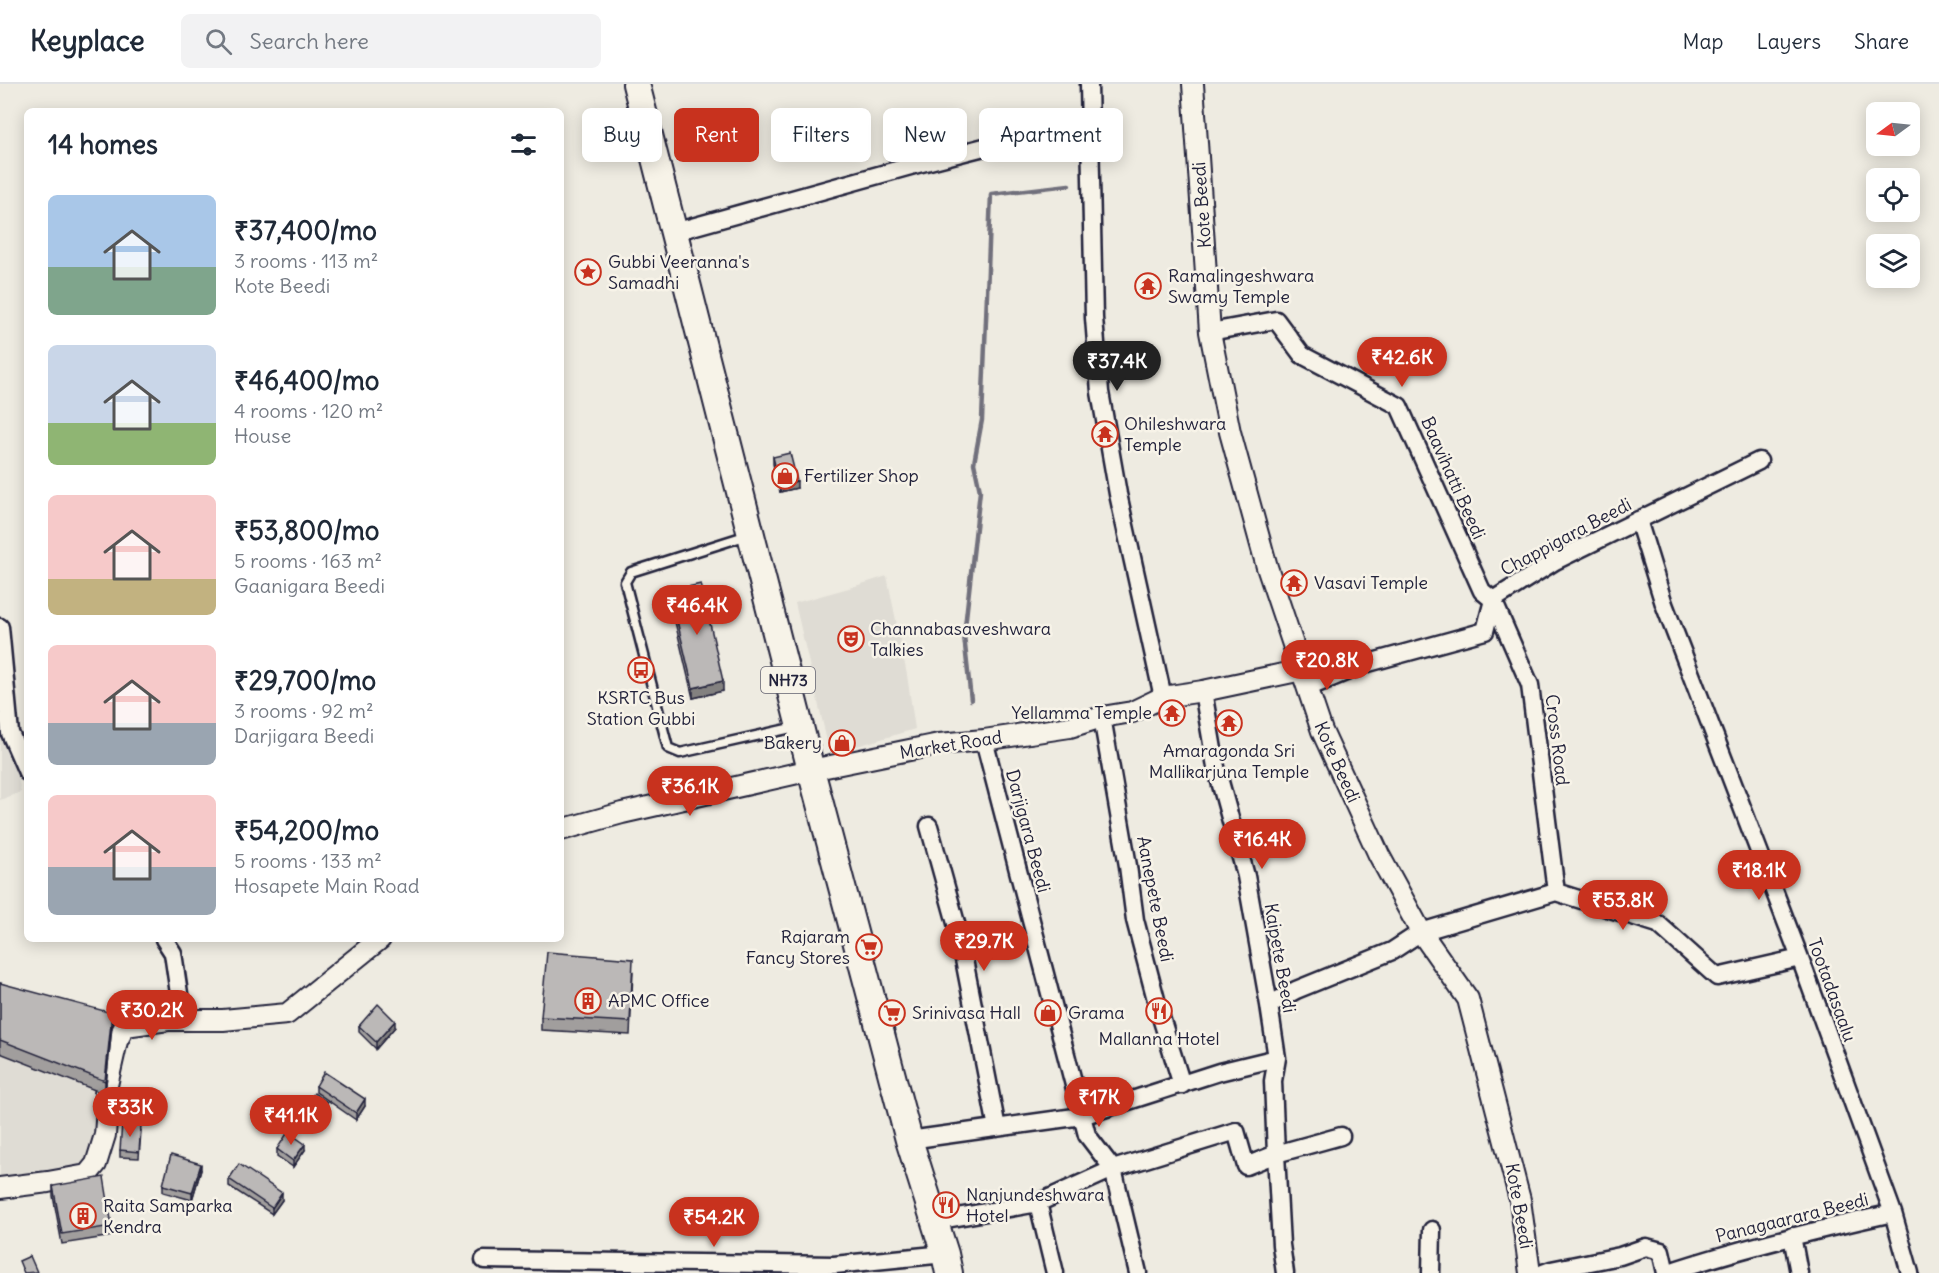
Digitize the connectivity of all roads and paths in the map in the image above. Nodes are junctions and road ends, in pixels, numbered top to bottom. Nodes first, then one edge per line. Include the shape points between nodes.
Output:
1 (636, 84) edge
2 (1089, 84) edge
3 (1193, 84) edge
4 (1089, 108) edge
5 (979, 148) edge
6 (1090, 162) edge
7 (674, 232) junction
8 (1210, 332) junction
9 (1759, 461) dead end
10 (1638, 520) junction
11 (751, 534) junction
12 (1493, 600) junction
13 (0, 627) edge
14 (1304, 679) junction
15 (1203, 691) junction
16 (1164, 697) junction
17 (1102, 717) junction
18 (800, 726) junction
19 (984, 740) junction
20 (24, 765) edge
21 (811, 770) junction
22 (929, 826) dead end
23 (564, 829) edge
24 (1556, 892) junction
25 (1422, 932) junction
26 (166, 942) edge
27 (376, 942) edge
28 (1800, 958) junction
29 (1269, 1005) junction
30 (168, 1020) junction
31 (1276, 1058) junction
32 (1182, 1085) junction
33 (1082, 1116) junction
34 (997, 1128) junction
35 (1341, 1136) dead end
36 (909, 1140) junction
37 (1276, 1154) junction
38 (1113, 1169) junction
39 (0, 1188) edge
40 (1038, 1203) junction
41 (1893, 1213) junction
42 (934, 1221) junction
43 (1432, 1230) dead end
44 (1792, 1236) junction
45 (484, 1260) dead end
46 (947, 1263) edge
47 (1703, 1267) edge
48 (1055, 1273) edge
49 (1138, 1273) edge
50 (1285, 1273) edge
51 (1431, 1273) edge
52 (1530, 1273) edge
53 (1543, 1273) edge
54 (1666, 1273) edge
55 (1799, 1273) edge
56 (1910, 1273) edge

1 - 7 main road, NH73
2 - 4 street
3 - 8 street, Kote Beedi
5 - 7 street
6 - 16 street via 1100,392 1118,494
7 - 11 main road, NH73
8 - 12 street, Baavihatti Beedi via 1276,320 1302,354 1399,406 1482,591
8 - 14 street, Kote Beedi via 1230,432 1267,567
9 - 10 street, Chappigara Beedi
10 - 12 street, Chappigara Beedi via 1555,561
10 - 28 street, Tootadasaalu via 1664,604
11 - 18 main road, NH73
11 - 18 lane via 631,572 625,582 668,748 680,753
12 - 14 street, Chappigara Beedi via 1485,631
12 - 24 street, Cross Road via 1530,685
13 - 20 street via 10,733
14 - 15 street, Market Road
14 - 25 street, Kote Beedi via 1322,731 1379,855
15 - 16 street, Market Road
15 - 29 street, Kaipete Beedi via 1216,768 1246,876
16 - 17 street, Market Road via 1131,712
17 - 19 street, Market Road via 1070,727
17 - 32 street, Aanepete Beedi via 1135,920
18 - 21 main road, NH73
19 - 21 street, Market Road via 939,744
19 - 33 street, Darjigara Beedi via 1051,1012
21 - 23 street, Market Road
21 - 36 main road, NH73
22 - 34 street via 959,934
24 - 25 street
24 - 28 street via 1658,924 1717,977
25 - 29 street via 1392,951
25 - 52 street, Kote Beedi via 1468,999 1520,1200
26 - 30 street via 173,953 181,1007
27 - 30 street via 287,1014
28 - 41 street, Tootadasaalu
29 - 31 street, Kaipete Beedi
30 - 39 street via 120,1024 105,1094 105,1135 96,1164 87,1174
31 - 32 street
31 - 37 street, Kaipete Beedi
32 - 33 street
33 - 34 street
33 - 38 street, Darjigara Beedi via 1087,1135
34 - 36 street
35 - 37 street
36 - 42 main road, NH73
37 - 38 street via 1246,1166 1236,1131
37 - 50 street, Kaipete Beedi
38 - 40 street
38 - 49 street
40 - 42 street
40 - 48 street
41 - 44 street, Panagaarara Beedi
41 - 56 street, Tootadasaalu
42 - 46 main road, NH73
43 - 51 street
44 - 47 street, Panagaarara Beedi
44 - 55 street
45 - 46 street
47 - 54 street, Panagaarara Beedi
53 - 54 street via 1646,1247 1661,1251

